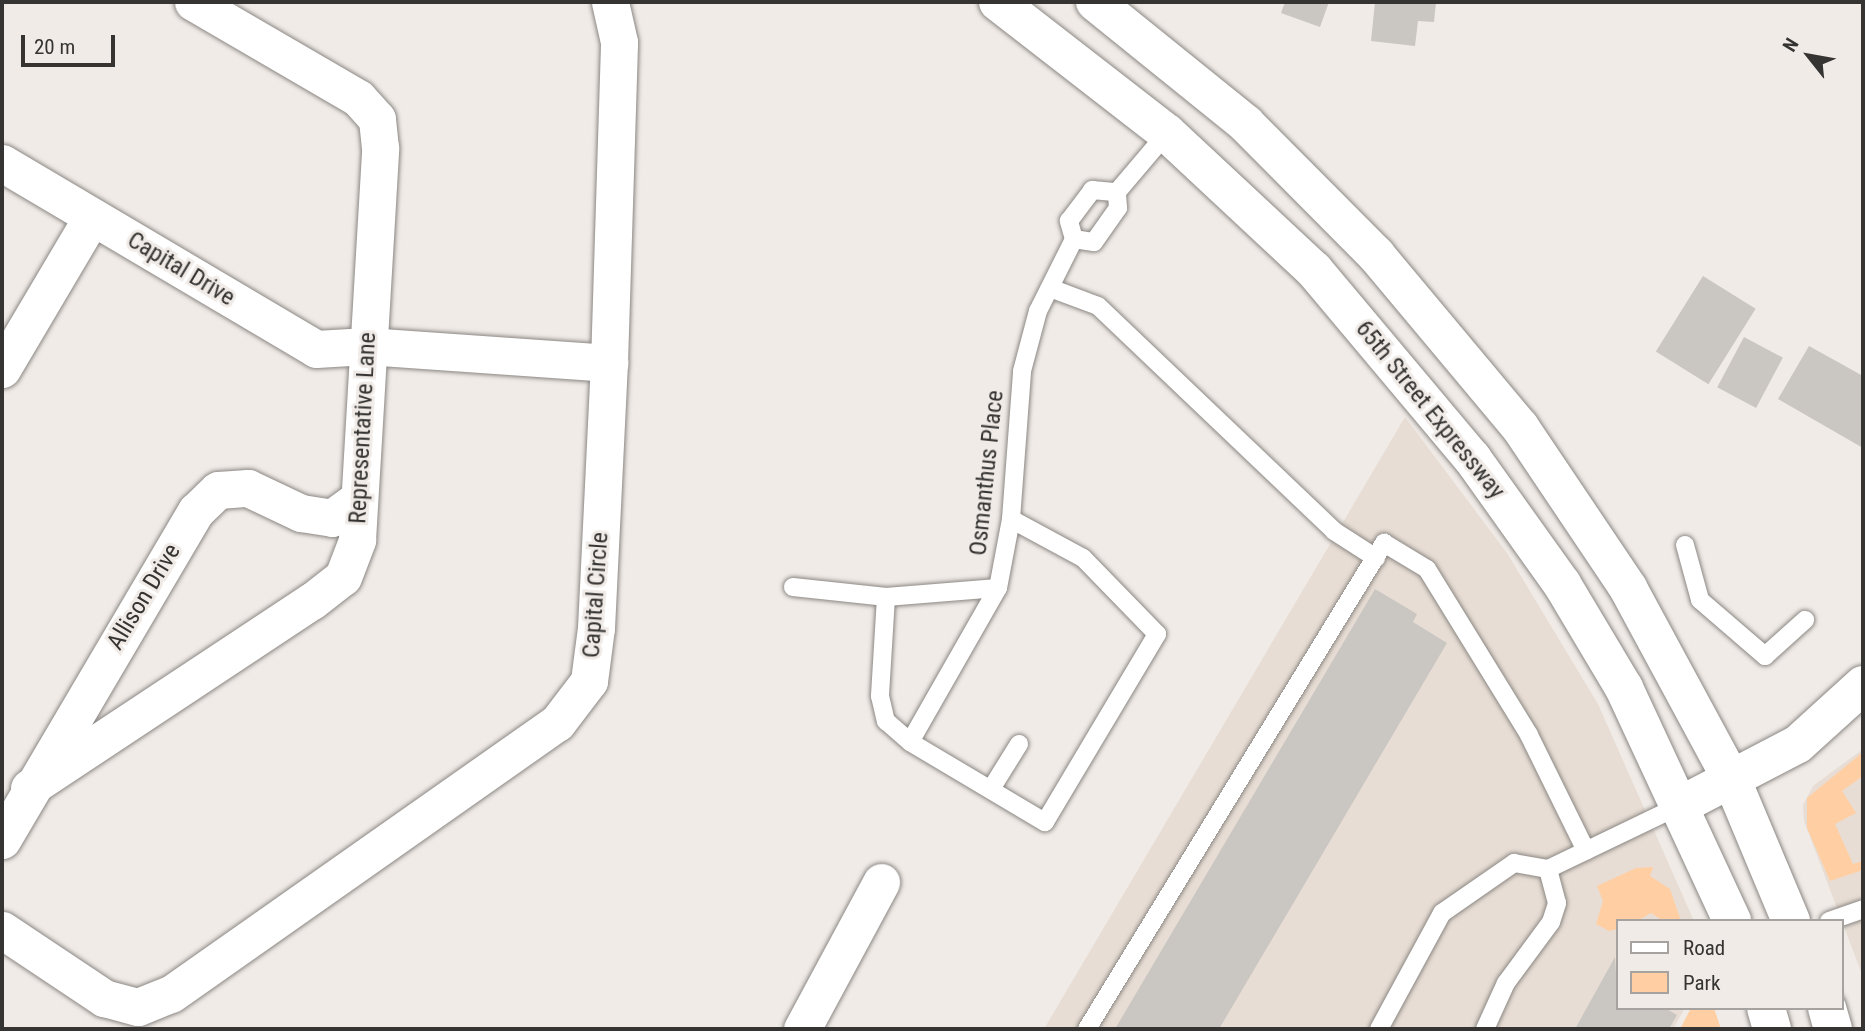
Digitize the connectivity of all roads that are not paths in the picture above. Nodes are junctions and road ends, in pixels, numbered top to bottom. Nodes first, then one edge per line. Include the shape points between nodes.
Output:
1 (193, 2) edge
2 (610, 2) edge
3 (998, 2) edge
4 (1095, 2) edge
5 (1167, 133) junction
6 (2, 163) edge
7 (1117, 192) junction
8 (92, 217) junction
9 (1074, 239) junction
10 (1050, 288) junction
11 (367, 346) junction
12 (609, 363) junction
13 (2, 369) edge
14 (357, 500) junction
15 (1011, 519) junction
16 (1685, 545) dead end
17 (1376, 558) junction
18 (793, 587) dead end
19 (998, 588) junction
20 (886, 597) junction
21 (1805, 620) dead end
22 (1863, 685) edge
23 (911, 742) junction
24 (1018, 744) dead end
25 (1732, 780) junction
26 (29, 788) junction
27 (991, 789) junction
28 (1679, 806) junction
29 (2, 839) edge
30 (1586, 851) junction
31 (1548, 869) junction
32 (881, 882) dead end
33 (1863, 909) edge
34 (1731, 919) edge
35 (1790, 919) edge
36 (1835, 919) edge
37 (2, 930) edge
38 (1767, 1010) edge
39 (1827, 1010) edge
40 (802, 1029) edge
41 (1087, 1029) edge
42 (1379, 1029) edge
43 (1485, 1029) edge
44 (1772, 1029) edge
45 (1833, 1029) edge

1 - 11 street, Representative Lane via 358,98 377,119 380,148
2 - 12 street, Capital Circle via 619,42
3 - 5 main road, 65th Street Expressway
4 - 25 main road via 1255,133 1376,255 1520,427 1628,588
5 - 7 lane
5 - 28 main road, 65th Street Expressway via 1314,270 1472,458 1590,627
6 - 8 street, Capital Drive
7 - 9 lane via 1118,208 1094,242
7 - 9 lane, Osmanthus Place via 1092,190 1069,221
8 - 11 street, Capital Drive via 316,349
8 - 13 street
9 - 10 lane, Osmanthus Place
10 - 15 lane, Osmanthus Place via 1038,312 1022,371
10 - 17 lane via 1098,306 1334,531
11 - 12 street, Capital Drive
11 - 14 street, Representative Lane
12 - 37 street, Capital Circle via 596,628 589,681 557,723 171,994 138,1007 104,998
14 - 26 street, Representative Lane via 357,540 343,577
14 - 26 street, Allison Drive via 332,518 301,513 248,488 218,490 196,511
15 - 19 lane, Osmanthus Place
15 - 27 lane via 1083,558 1157,634 1045,822
16 - 21 lane via 1700,600 1765,656
17 - 30 lane via 1384,543 1427,569 1529,735
17 - 41 lane
18 - 20 lane
19 - 20 lane
19 - 23 lane, Osmanthus Place
20 - 23 lane via 880,696 886,721
22 - 25 main road via 1798,744
23 - 27 lane
24 - 27 lane
25 - 28 main road
25 - 35 main road
26 - 29 street, Allison Drive
28 - 30 lane
28 - 34 main road, 65th Street Expressway
30 - 31 lane
31 - 42 lane via 1514,863 1442,913
31 - 43 lane via 1557,903 1551,922 1506,983
32 - 40 street
33 - 36 lane
38 - 44 main road
39 - 45 main road

